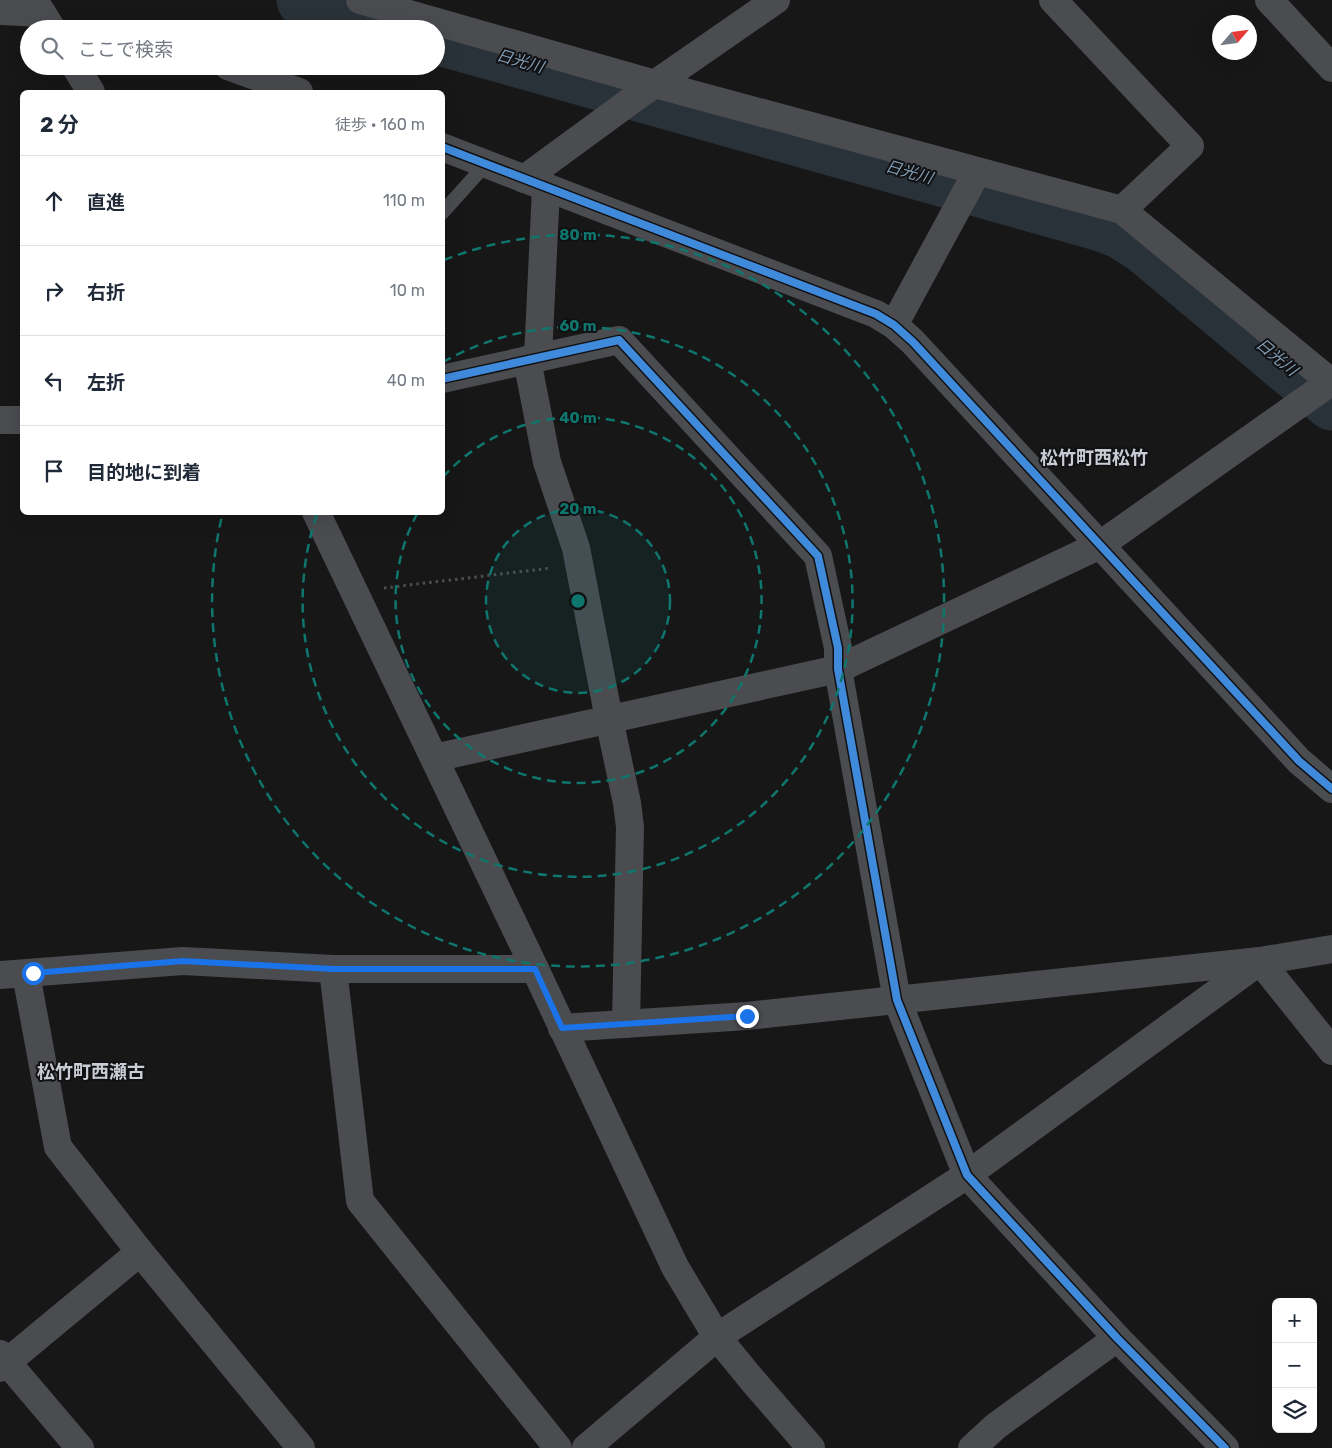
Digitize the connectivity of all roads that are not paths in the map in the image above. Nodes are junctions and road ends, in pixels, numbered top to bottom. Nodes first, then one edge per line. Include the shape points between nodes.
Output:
1 (360, 0) edge
2 (776, 0) edge
3 (1053, 0) edge
4 (1269, 0) edge
5 (0, 11) edge
6 (43, 14) edge
7 (424, 20) edge
8 (445, 27) edge
9 (1332, 68) edge
10 (81, 75) edge
11 (253, 75) edge
12 (90, 90) edge
13 (294, 90) edge
14 (646, 90) junction
15 (445, 149) edge
16 (486, 164) junction
17 (972, 182) junction
18 (535, 184) junction
19 (1122, 210) junction
20 (445, 211) edge
21 (894, 325) junction
22 (532, 359) junction
23 (445, 378) edge
24 (1326, 386) edge
25 (0, 420) edge
26 (20, 420) edge
27 (317, 515) edge
28 (1100, 545) junction
29 (838, 668) junction
30 (609, 719) junction
31 (434, 758) junction
32 (1332, 789) edge
33 (1332, 949) edge
34 (1260, 961) junction
35 (333, 969) junction
36 (535, 969) junction
37 (13, 974) edge
38 (897, 1000) junction
39 (626, 1024) junction
40 (562, 1028) junction
41 (1332, 1051) edge
42 (967, 1175) junction
43 (140, 1252) junction
44 (717, 1337) junction
45 (1117, 1338) junction
46 (2, 1361) edge
47 (80, 1448) edge
48 (301, 1448) edge
49 (558, 1448) edge
50 (586, 1448) edge
51 (811, 1448) edge
52 (972, 1448) edge
53 (1225, 1448) edge

1 - 7 street
2 - 14 street
3 - 19 street via 1190,146
4 - 9 street
5 - 6 street
8 - 14 street
10 - 12 street
11 - 13 street
14 - 17 street
14 - 18 street
15 - 16 street
16 - 18 street
16 - 20 lane
17 - 19 street
17 - 21 street
18 - 21 street via 876,314
18 - 22 street
19 - 24 street
21 - 28 street
22 - 23 street
22 - 29 street via 619,340 818,556 838,648
22 - 30 street via 547,462 576,548
24 - 28 street
25 - 26 street
27 - 31 street
28 - 29 street
28 - 32 street via 1299,761
29 - 30 street
29 - 38 street
30 - 31 street
30 - 39 street via 630,827
31 - 36 street
33 - 34 street
34 - 38 street
34 - 41 street
34 - 42 street
35 - 36 street
35 - 37 street via 183,961
35 - 49 street via 360,1201
36 - 40 street
37 - 43 street via 58,1147
38 - 39 street via 747,1016
38 - 42 street
39 - 40 street
40 - 44 street via 675,1267
42 - 44 street
42 - 45 street
43 - 46 street
43 - 48 street
44 - 50 street
44 - 51 street
45 - 52 street via 996,1426
45 - 53 street
46 - 47 street

